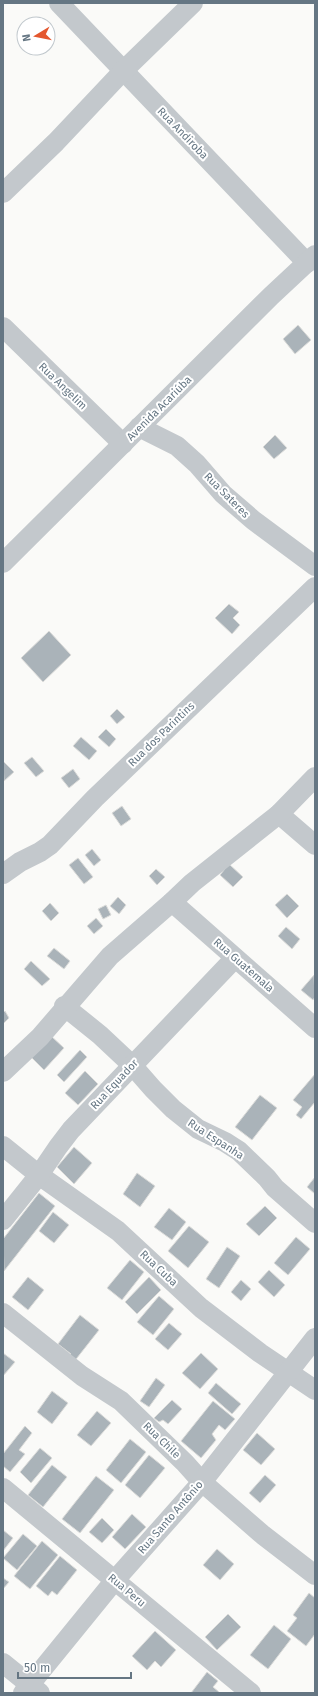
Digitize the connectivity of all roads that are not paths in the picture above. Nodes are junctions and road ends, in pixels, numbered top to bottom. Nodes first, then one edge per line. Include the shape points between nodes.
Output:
1 (60, 3) edge
2 (193, 3) edge
3 (123, 71) junction
4 (3, 193) edge
5 (311, 259) edge
6 (3, 327) edge
7 (140, 427) junction
8 (123, 444) junction
9 (3, 563) edge
10 (315, 566) edge
11 (315, 587) edge
12 (315, 777) edge
13 (279, 814) junction
14 (315, 845) edge
15 (3, 874) edge
16 (172, 902) junction
17 (235, 958) junction
18 (64, 1006) junction
19 (315, 1028) edge
20 (132, 1065) junction
21 (3, 1072) edge
22 (3, 1146) edge
23 (39, 1175) junction
24 (3, 1220) edge
25 (315, 1223) edge
26 (3, 1313) edge
27 (315, 1338) edge
28 (288, 1372) junction
29 (315, 1390) edge
30 (202, 1482) junction
31 (3, 1488) edge
32 (315, 1575) edge
33 (115, 1580) junction
34 (3, 1663) edge
35 (31, 1690) edge
36 (251, 1693) edge

1 - 3 street, Rua Andiroba
2 - 3 street
3 - 4 street via 56,142
3 - 5 street, Rua Andiroba
5 - 7 street, Avenida Acariúba
6 - 8 street, Rua Angelim
7 - 8 street, Avenida Acariúba
7 - 10 street, Rua Sateres via 177,446 253,520
8 - 9 street, Avenida Acariúba
11 - 15 street, Rua dos Parintins via 95,798 50,845
12 - 13 street
13 - 14 street
13 - 16 street
16 - 17 street, Rua Guatemala
16 - 18 street via 110,956
17 - 19 street, Rua Guatemala
17 - 20 street, Rua Equador
18 - 20 street, Rua Espanha
18 - 21 street via 40,1037
20 - 23 street, Rua Equador via 71,1130
20 - 25 street, Rua Espanha via 173,1109 198,1129 239,1151 275,1188
22 - 23 street, Rua Cuba
23 - 24 street, Rua Equador
23 - 28 street, Rua Cuba via 118,1231 201,1308 260,1354
26 - 30 street, Rua Chile via 82,1376 121,1401
27 - 28 street, Rua Santo Antônio
28 - 29 street, Rua Cuba
28 - 30 street, Rua Santo Antônio
30 - 32 street, Rua Chile via 263,1535
30 - 33 street, Rua Santo Antônio
31 - 33 street, Rua Peru
33 - 35 street, Rua Santo Antônio
33 - 36 street, Rua Peru
34 - 35 street

